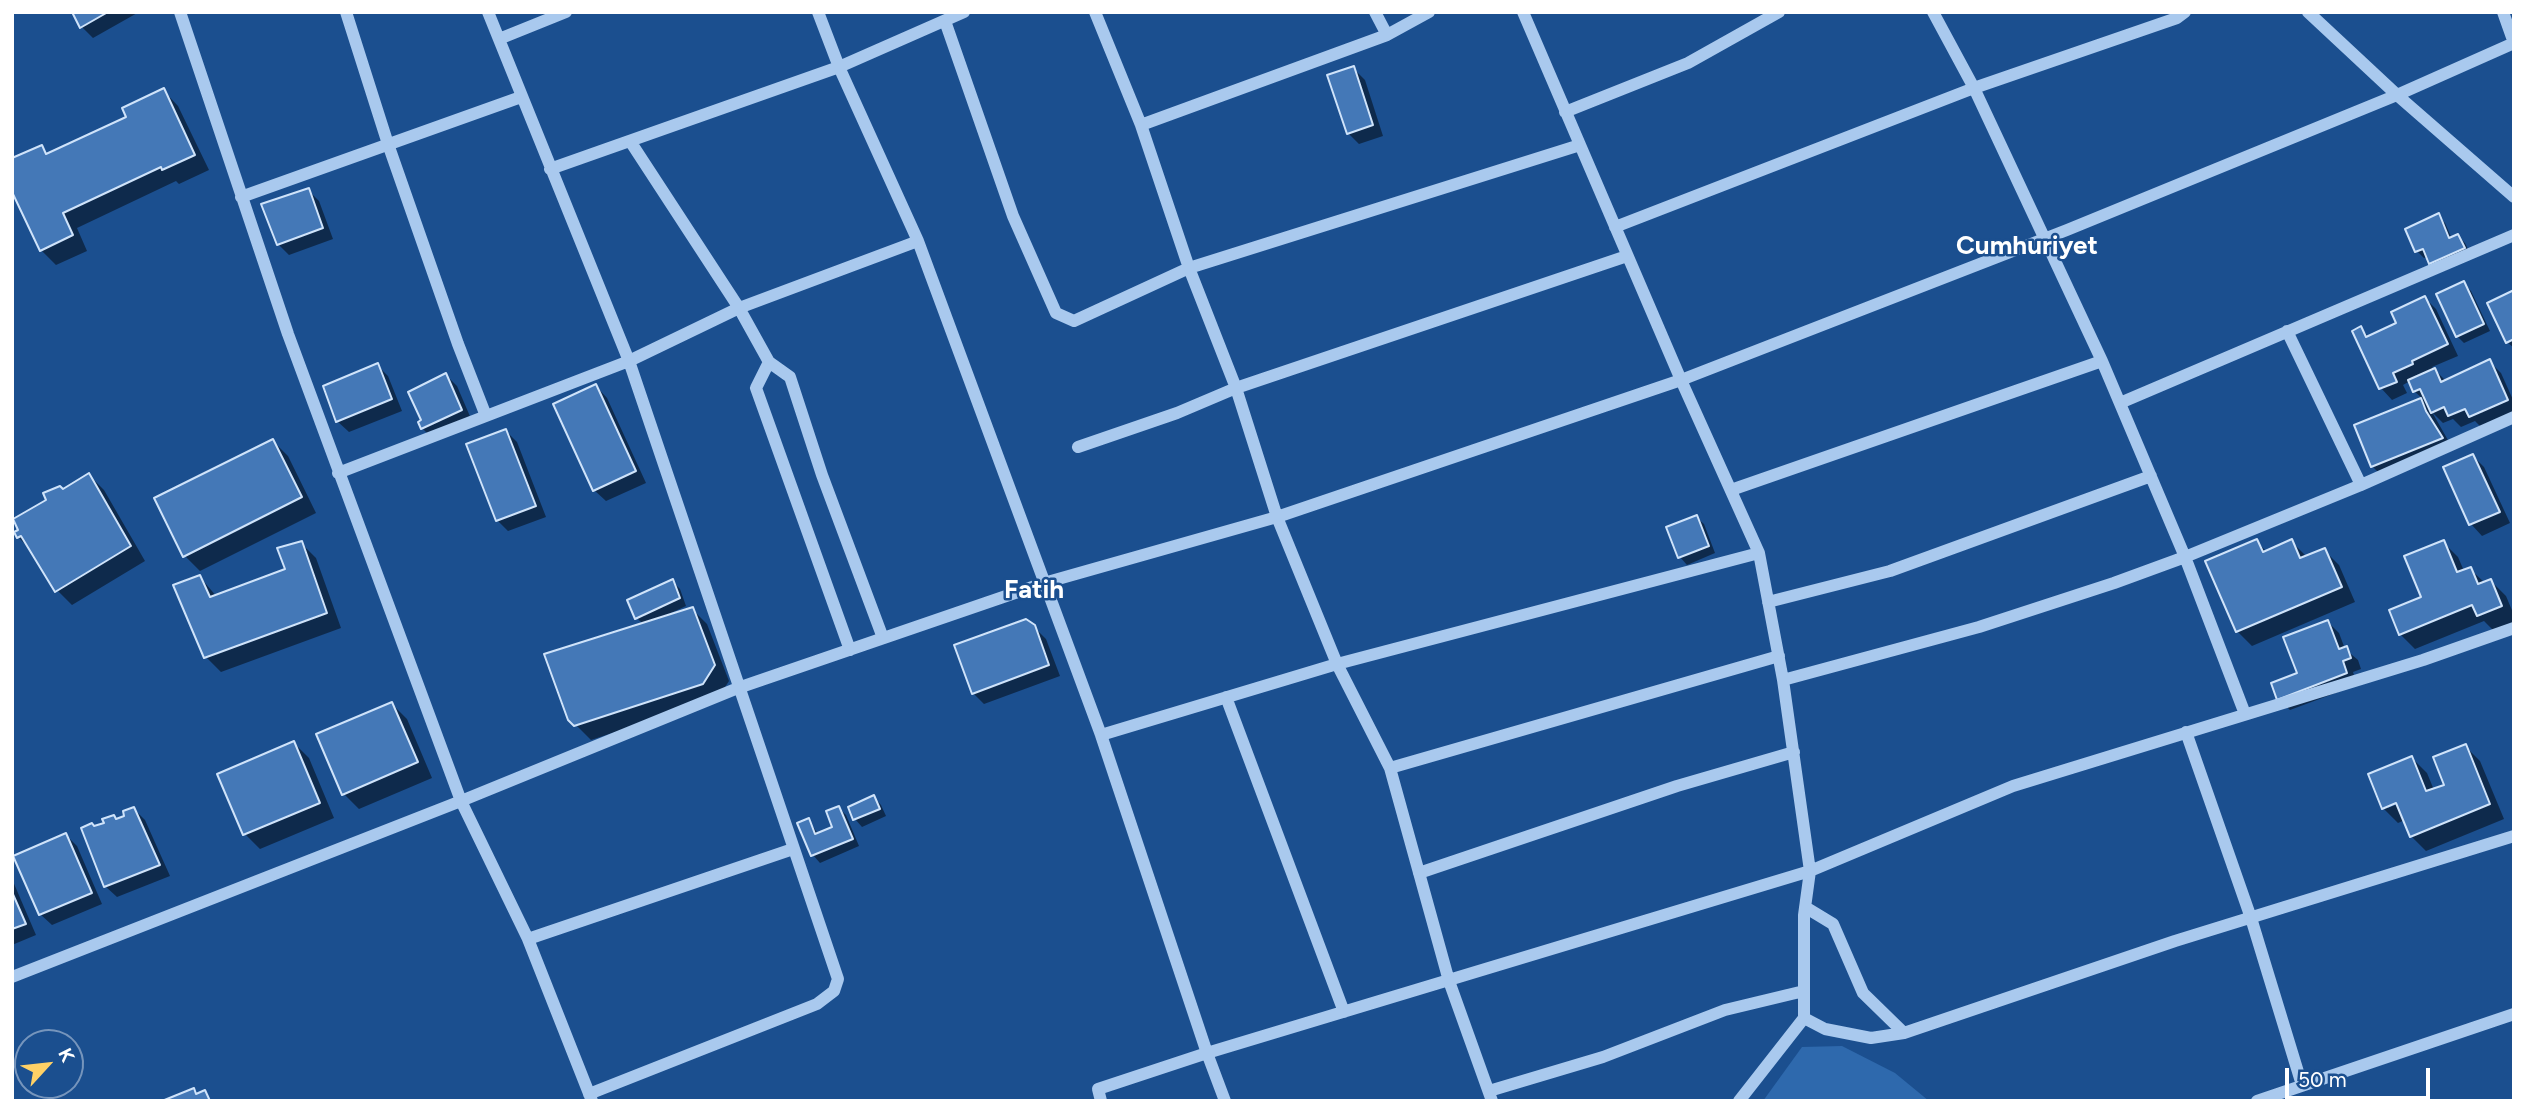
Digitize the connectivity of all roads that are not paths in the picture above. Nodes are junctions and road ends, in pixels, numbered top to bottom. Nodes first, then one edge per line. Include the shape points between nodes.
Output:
1 (180, 12) edge
2 (346, 12) edge
3 (488, 12) edge
4 (818, 12) edge
5 (964, 12) edge
6 (1095, 12) edge
7 (1375, 12) edge
8 (1430, 12) edge
9 (1522, 12) edge
10 (1779, 12) edge
11 (1933, 12) edge
12 (2185, 12) edge
13 (2308, 12) edge
14 (2503, 12) edge
15 (561, 13) edge
16 (946, 21) junction
17 (1387, 35) junction
18 (499, 39) junction
19 (2514, 43) edge
20 (839, 67) junction
21 (1974, 88) junction
22 (2397, 95) junction
23 (521, 97) junction
24 (1566, 112) junction
25 (1141, 125) junction
26 (630, 141) junction
27 (388, 144) junction
28 (1580, 145) junction
29 (550, 169) junction
30 (241, 197) junction
31 (2514, 197) edge
32 (1615, 227) junction
33 (2514, 234) edge
34 (2044, 240) junction
35 (918, 241) junction
36 (1628, 256) junction
37 (1189, 268) junction
38 (739, 309) junction
39 (2287, 331) junction
40 (629, 361) junction
41 (2102, 361) junction
42 (769, 362) junction
43 (1681, 380) junction
44 (1236, 388) junction
45 (2120, 403) junction
46 (486, 416) junction
47 (2514, 416) edge
48 (1078, 447) dead end
49 (338, 473) junction
50 (2151, 476) junction
51 (2361, 485) junction
52 (1731, 491) junction
53 (1277, 517) junction
54 (1759, 553) junction
55 (2185, 557) junction
56 (1044, 583) junction
57 (1768, 602) junction
58 (2514, 628) edge
59 (883, 638) junction
60 (850, 650) junction
61 (1779, 656) junction
62 (1336, 664) junction
63 (1783, 680) junction
64 (738, 688) junction
65 (1226, 697) junction
66 (2245, 714) junction
67 (2186, 732) junction
68 (1101, 735) junction
69 (1794, 752) junction
70 (1390, 768) junction
71 (461, 801) junction
72 (2514, 836) edge
73 (793, 849) junction
74 (1810, 871) junction
75 (1419, 873) junction
76 (1805, 906) junction
77 (2251, 918) junction
78 (528, 939) junction
79 (12, 977) edge
80 (1449, 981) junction
81 (1804, 991) junction
82 (1343, 1012) junction
83 (2514, 1014) edge
84 (1804, 1018) junction
85 (1904, 1033) junction
86 (1207, 1053) junction
87 (2302, 1085) junction
88 (1490, 1096) edge
89 (591, 1097) edge
90 (1101, 1101) edge
91 (1225, 1101) edge
92 (1739, 1101) edge
93 (2257, 1101) edge

1 - 30 street
2 - 27 street
3 - 18 street
4 - 20 street
5 - 16 street
6 - 25 street
7 - 17 street
8 - 17 street
9 - 24 street
10 - 24 street via 1688,63
11 - 21 street
12 - 21 street
13 - 22 street
14 - 19 street
15 - 18 street
16 - 20 street
16 - 37 street via 1013,216 1056,313 1074,321
17 - 25 street
18 - 23 street
19 - 22 street
20 - 26 street
20 - 35 street
21 - 32 street
21 - 34 street
22 - 31 street
22 - 34 street
23 - 27 street
23 - 29 street
24 - 28 street
25 - 37 street
26 - 29 street
26 - 38 street
27 - 30 street
27 - 46 street
28 - 32 street
28 - 37 street
29 - 40 street
30 - 49 street
32 - 36 street
33 - 39 street
34 - 41 street
34 - 43 street
35 - 38 street
35 - 56 street
36 - 43 street
36 - 44 street
37 - 44 street
38 - 40 street
38 - 42 street
39 - 45 street
39 - 51 street
40 - 46 street
40 - 64 street
41 - 45 street
41 - 52 street
42 - 59 street via 790,377
42 - 60 street via 756,388
43 - 52 street
43 - 53 street
44 - 48 street
44 - 53 street
45 - 50 street
46 - 49 street
47 - 51 street
49 - 71 street
50 - 55 street
50 - 57 street via 1890,570
51 - 55 street
52 - 54 street
53 - 56 street
53 - 62 street
54 - 57 street
54 - 62 street
55 - 63 street via 1979,627
55 - 66 street
56 - 59 street
56 - 68 street
57 - 61 street
58 - 66 street
59 - 60 street
60 - 64 street
61 - 63 street
61 - 70 street
62 - 65 street
62 - 70 street
63 - 69 street
64 - 71 street
64 - 73 street
65 - 68 street
65 - 82 street
66 - 67 street
67 - 74 street via 2013,786
67 - 77 street
68 - 86 street
69 - 74 street
69 - 75 street via 1676,786
70 - 75 street
71 - 78 street
71 - 79 street
72 - 77 street
73 - 78 street
73 - 89 street via 838,979 834,991 817,1004
74 - 76 street
74 - 80 street
75 - 80 street
76 - 81 street
76 - 85 street via 1833,924 1863,993
77 - 85 street
77 - 87 street
78 - 89 street
80 - 82 street
80 - 88 street
81 - 84 street
81 - 88 street via 1725,1010
82 - 86 street
83 - 87 street
84 - 85 street via 1825,1029 1871,1038
84 - 92 street
86 - 90 street via 1098,1089
86 - 91 street
87 - 93 street

